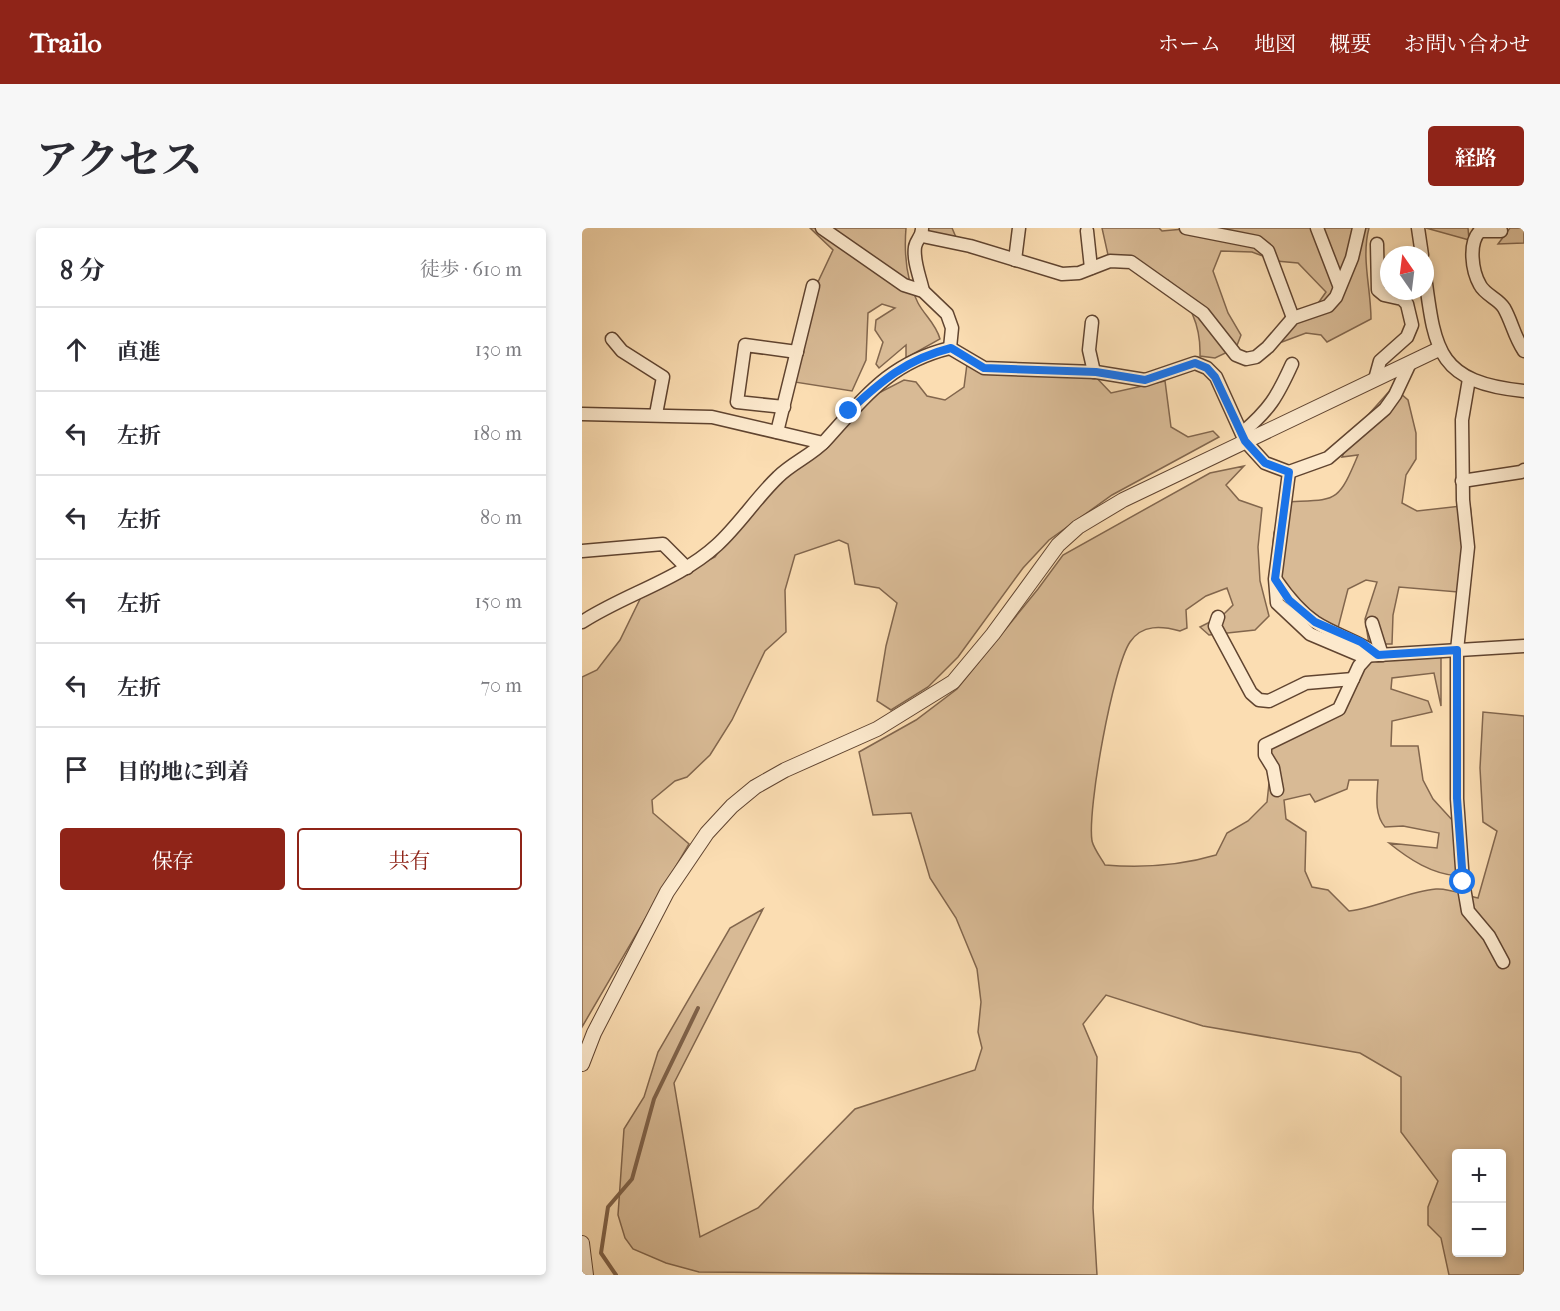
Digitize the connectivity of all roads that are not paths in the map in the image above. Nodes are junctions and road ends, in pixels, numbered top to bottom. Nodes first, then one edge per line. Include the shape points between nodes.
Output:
1 (822, 228) edge
2 (1019, 228) edge
3 (1186, 228) edge
4 (1317, 228) edge
5 (1359, 228) edge
6 (1418, 228) edge
7 (1087, 231) dead end
8 (1501, 231) dead end
9 (922, 232) edge
10 (1377, 244) dead end
11 (1421, 246) edge
12 (1015, 260) junction
13 (1091, 268) junction
14 (1339, 285) junction
15 (813, 286) dead end
16 (923, 291) junction
17 (1428, 300) edge
18 (1293, 318) junction
19 (1092, 322) dead end
20 (612, 339) dead end
21 (951, 348) junction
22 (1438, 349) junction
23 (1524, 351) edge
24 (797, 352) junction
25 (1410, 363) junction
26 (1292, 364) dead end
27 (1094, 372) junction
28 (1375, 379) junction
29 (1469, 379) junction
30 (1524, 391) edge
31 (784, 407) junction
32 (582, 414) edge
33 (656, 414) junction
34 (777, 432) junction
35 (1243, 437) junction
36 (823, 443) junction
37 (1524, 470) edge
38 (1289, 472) junction
39 (1462, 481) junction
40 (582, 551) edge
41 (687, 568) junction
42 (1218, 617) dead end
43 (582, 621) edge
44 (1372, 623) dead end
45 (1524, 646) edge
46 (1457, 650) junction
47 (1376, 655) junction
48 (1353, 679) junction
49 (1277, 790) dead end
50 (1503, 963) dead end
51 (582, 1065) edge
52 (582, 1243) edge
53 (586, 1275) edge

1 - 16 street via 904,285
2 - 12 street
3 - 18 street via 1257,242 1268,251
4 - 14 street
5 - 14 street via 1352,258
6 - 11 street
7 - 13 street
8 - 23 street via 1480,231 1474,237 1472,251 1480,285 1503,307
9 - 12 street
9 - 16 street via 915,245
10 - 28 street via 1378,290 1402,298 1412,325 1407,337 1380,362
12 - 13 street via 1062,274
13 - 18 street via 1110,261 1131,262 1203,313 1236,355 1246,359 1256,357 1268,347
14 - 18 street via 1328,306
15 - 24 street
16 - 21 street via 947,314 952,328
17 - 22 street
19 - 27 street via 1089,350
20 - 33 street via 622,351 663,377
21 - 27 street via 984,368
21 - 36 street via 924,354 896,370 849,411
22 - 25 street
22 - 29 street
24 - 31 street
24 - 31 street via 746,345 736,402
25 - 28 street
25 - 38 street via 1385,409 1329,458
26 - 35 street via 1267,411
27 - 35 street via 1145,380 1195,363 1207,368
28 - 35 street
29 - 30 street via 1494,388
29 - 39 street via 1462,420
31 - 34 street
32 - 33 street
33 - 34 street via 712,417
34 - 36 street
35 - 38 street via 1265,463
35 - 51 street via 1078,527 1058,545 953,682 877,729 785,770 732,806 707,833 667,892 594,1033
36 - 41 street via 779,476 717,545
37 - 39 street
38 - 47 street via 1275,579 1277,603 1310,634 1362,656
39 - 46 street via 1468,547
40 - 41 street via 663,544
41 - 43 street
42 - 48 street via 1215,626 1251,693 1259,700 1269,700 1306,683
44 - 47 street
45 - 46 street
46 - 47 street
46 - 50 street via 1457,798 1463,882 1468,911 1489,936
47 - 48 street
48 - 49 street via 1339,709 1265,745
52 - 53 street

